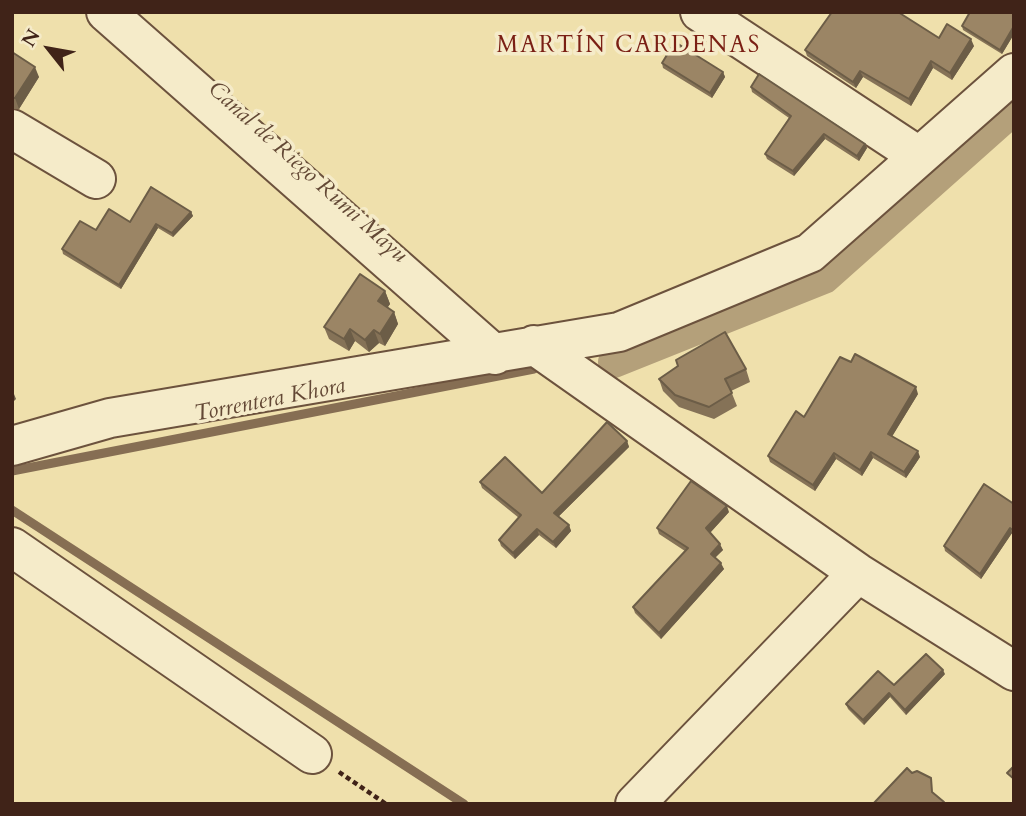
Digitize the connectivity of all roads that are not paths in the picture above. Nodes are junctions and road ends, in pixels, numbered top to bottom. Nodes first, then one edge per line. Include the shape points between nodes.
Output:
1 (106, 12) edge
2 (700, 12) edge
3 (1014, 72) edge
4 (12, 130) edge
5 (917, 155) junction
6 (96, 179) dead end
7 (534, 345) junction
8 (495, 355) junction
9 (12, 446) edge
10 (12, 547) edge
11 (858, 573) junction
12 (1014, 671) edge
13 (312, 754) road end
14 (635, 804) edge

1 - 8 street
2 - 5 street
3 - 5 street
4 - 6 street
5 - 7 street via 810,253 619,332
7 - 8 street
7 - 11 street
8 - 9 street via 110,418
10 - 13 street
11 - 12 street
11 - 14 street

